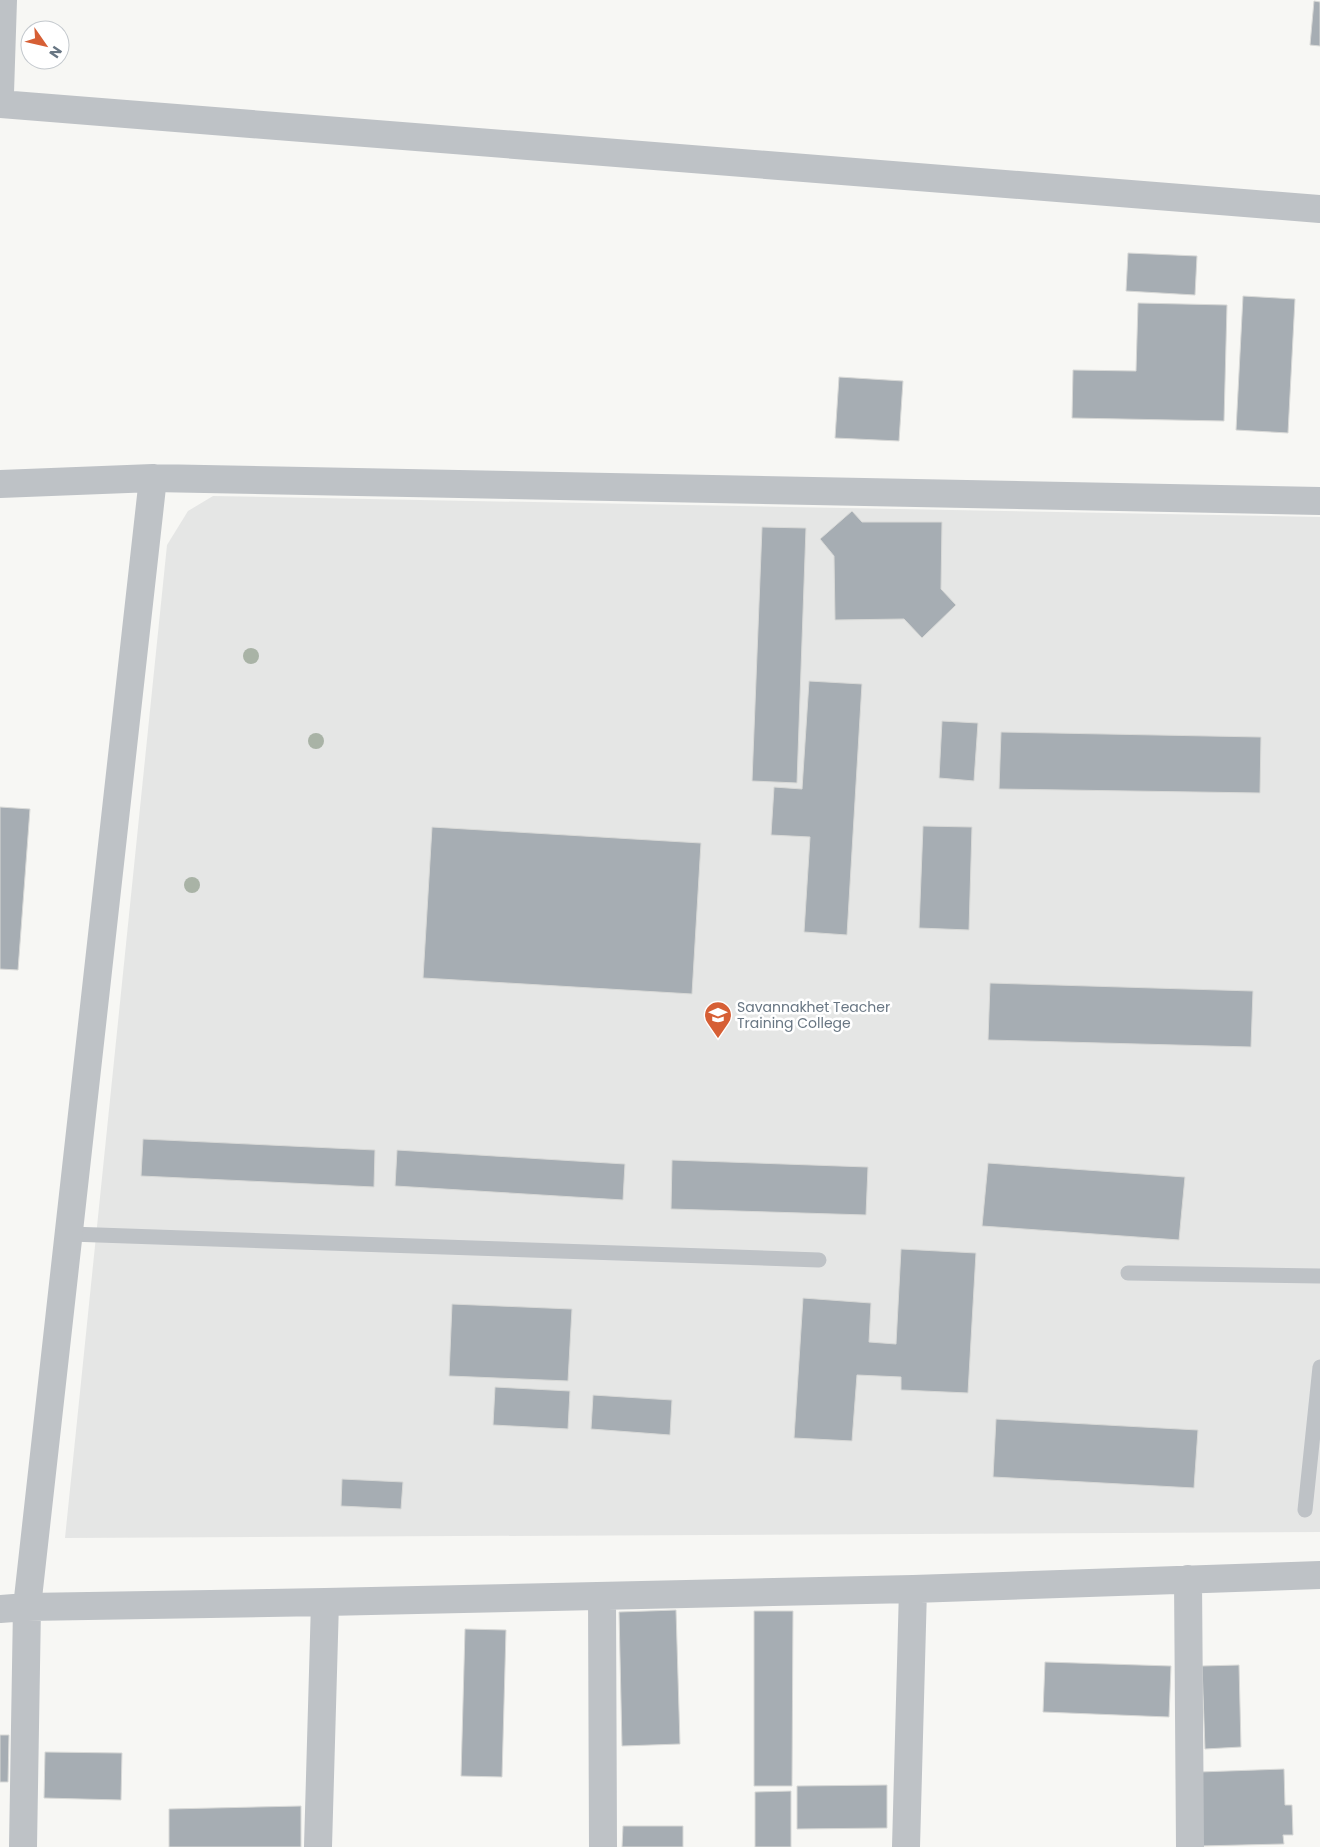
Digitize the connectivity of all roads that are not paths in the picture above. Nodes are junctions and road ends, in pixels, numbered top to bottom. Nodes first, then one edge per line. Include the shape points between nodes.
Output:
1 (3, 0) edge
2 (0, 93) edge
3 (0, 104) edge
4 (1320, 209) edge
5 (153, 478) junction
6 (0, 484) edge
7 (1320, 501) edge
8 (70, 1234) junction
9 (819, 1260) dead end
10 (1128, 1273) dead end
11 (1320, 1276) edge
12 (1320, 1367) edge
13 (1305, 1510) dead end
14 (1320, 1576) edge
15 (1188, 1579) junction
16 (913, 1589) junction
17 (602, 1596) junction
18 (325, 1602) junction
19 (27, 1607) junction
20 (0, 1609) edge
21 (23, 1847) edge
22 (318, 1847) edge
23 (603, 1847) edge
24 (906, 1847) edge
25 (1190, 1847) edge

1 - 2 street
3 - 4 street
5 - 6 street
5 - 7 street
5 - 8 street
8 - 9 lane
8 - 19 street
10 - 11 lane
12 - 13 lane
14 - 15 street
15 - 16 street
15 - 25 street
16 - 17 street
16 - 24 street
17 - 18 street
17 - 23 street
18 - 19 street
18 - 22 street
19 - 20 street
19 - 21 street

